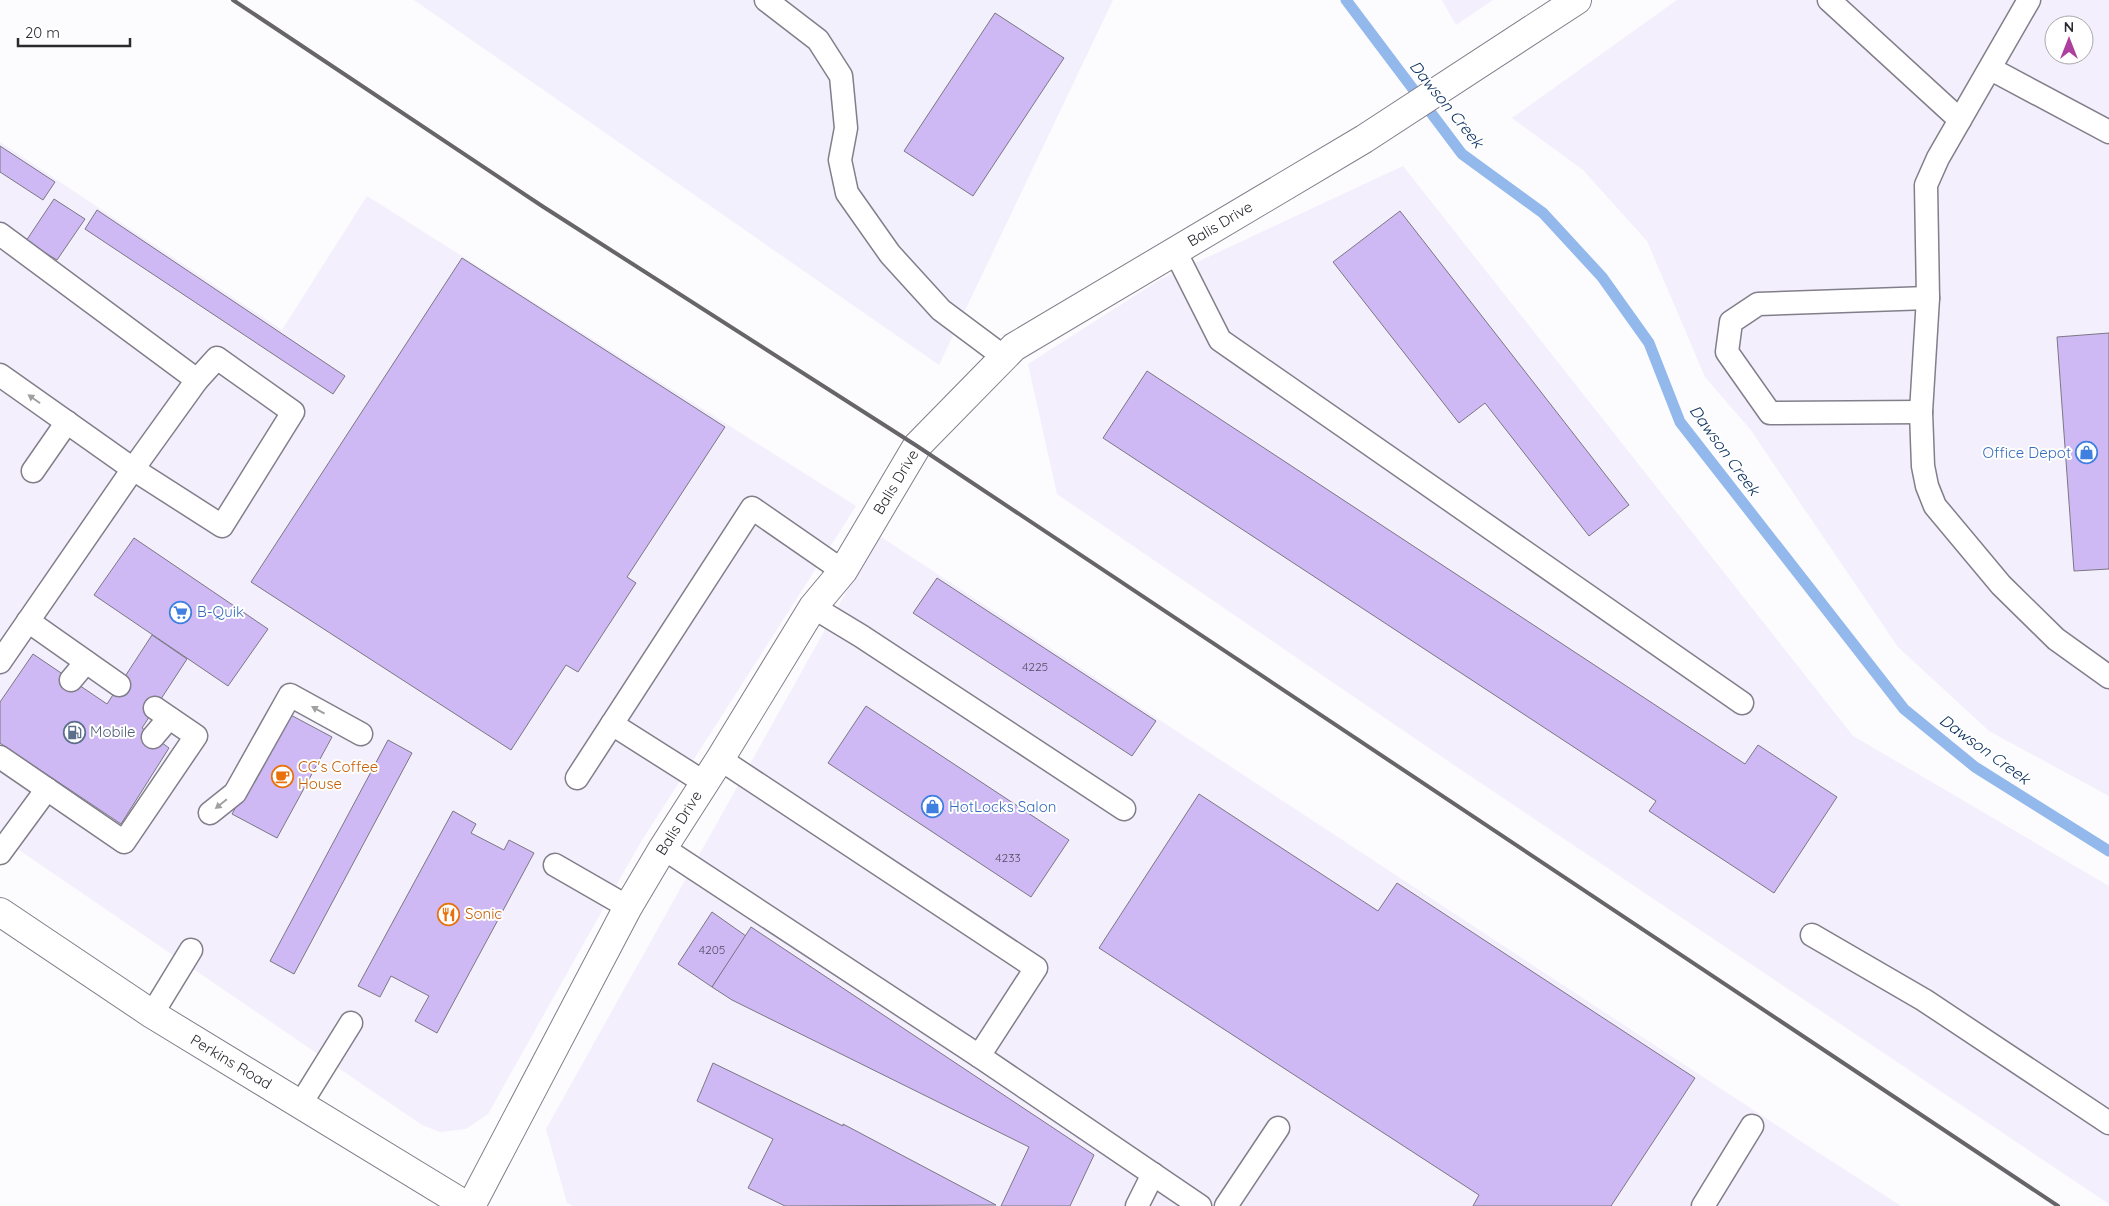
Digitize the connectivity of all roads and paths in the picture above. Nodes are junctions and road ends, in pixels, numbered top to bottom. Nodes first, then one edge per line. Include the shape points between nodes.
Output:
1 (766, 0) edge
2 (1577, 0) edge
3 (1829, 0) edge
4 (2029, 0) edge
5 (1990, 69) junction
6 (1960, 120) junction
7 (2109, 132) edge
8 (0, 234) edge
9 (1175, 251) junction
10 (1928, 298) junction
11 (1004, 357) junction
12 (0, 375) edge
13 (197, 380) junction
14 (1921, 412) junction
15 (67, 422) junction
16 (134, 469) junction
17 (34, 471) dead end
18 (844, 570) junction
19 (813, 607) junction
20 (28, 621) junction
21 (0, 662) edge
22 (86, 662) junction
23 (2109, 677) edge
24 (71, 680) dead end
25 (120, 685) dead end
26 (1742, 703) dead end
27 (612, 724) junction
28 (361, 734) dead end
29 (153, 737) dead end
30 (720, 759) junction
31 (13, 761) edge
32 (577, 778) dead end
33 (705, 783) junction
34 (48, 790) junction
35 (1124, 809) dead end
36 (210, 813) dead end
37 (663, 848) junction
38 (0, 852) edge
39 (555, 865) dead end
40 (628, 907) junction
41 (0, 912) edge
42 (1812, 935) dead end
43 (192, 950) dead end
44 (152, 1014) junction
45 (351, 1023) dead end
46 (979, 1056) junction
47 (300, 1104) junction
48 (2109, 1123) edge
49 (1752, 1126) dead end
50 (1278, 1128) dead end
51 (1153, 1174) junction
52 (466, 1206) edge
53 (471, 1206) edge
54 (1137, 1206) edge
55 (1200, 1206) edge
56 (1226, 1206) edge
57 (1703, 1206) edge

1 - 11 lane via 818,40 841,76 846,128 840,160 847,193 890,254 941,310
2 - 9 street, Balis Drive via 1364,139
3 - 6 lane
4 - 5 lane
5 - 6 lane
5 - 7 lane
6 - 10 lane via 1926,185
8 - 13 lane
9 - 11 street, Balis Drive via 1014,347
9 - 26 lane via 1220,340
10 - 14 lane
10 - 14 lane via 1758,304 1731,322 1727,352 1770,413
11 - 18 street, Balis Drive via 917,446
15 -> 12 lane
13 - 16 lane
13 - 16 lane via 217,358 292,412 222,526
14 - 23 lane via 1924,472 1935,506 2028,612 2056,639
15 - 16 lane
15 - 17 lane
16 - 20 lane
18 - 19 street, Balis Drive
18 - 27 lane via 752,508
19 - 30 street, Balis Drive
19 - 35 lane
20 - 21 lane
20 - 22 lane
22 - 24 lane
22 - 25 lane
27 - 32 lane
27 - 33 lane
28 -> 36 lane via 290,694 235,792
29 - 34 lane via 162,713 196,736 124,842 98,816
30 - 33 street, Balis Drive
30 - 46 lane via 1036,968
31 - 34 lane
33 - 37 street, Balis Drive
34 - 38 lane
37 - 40 street, Balis Drive
37 - 46 lane
39 - 40 lane
40 - 53 street, Balis Drive
41 - 44 street, Perkins Road
42 - 48 lane via 1924,1000
43 - 44 lane
44 - 47 street, Perkins Road
45 - 47 lane
46 - 51 lane
47 - 52 street, Perkins Road
49 - 57 lane
50 - 56 lane
51 - 54 lane
51 - 55 lane

